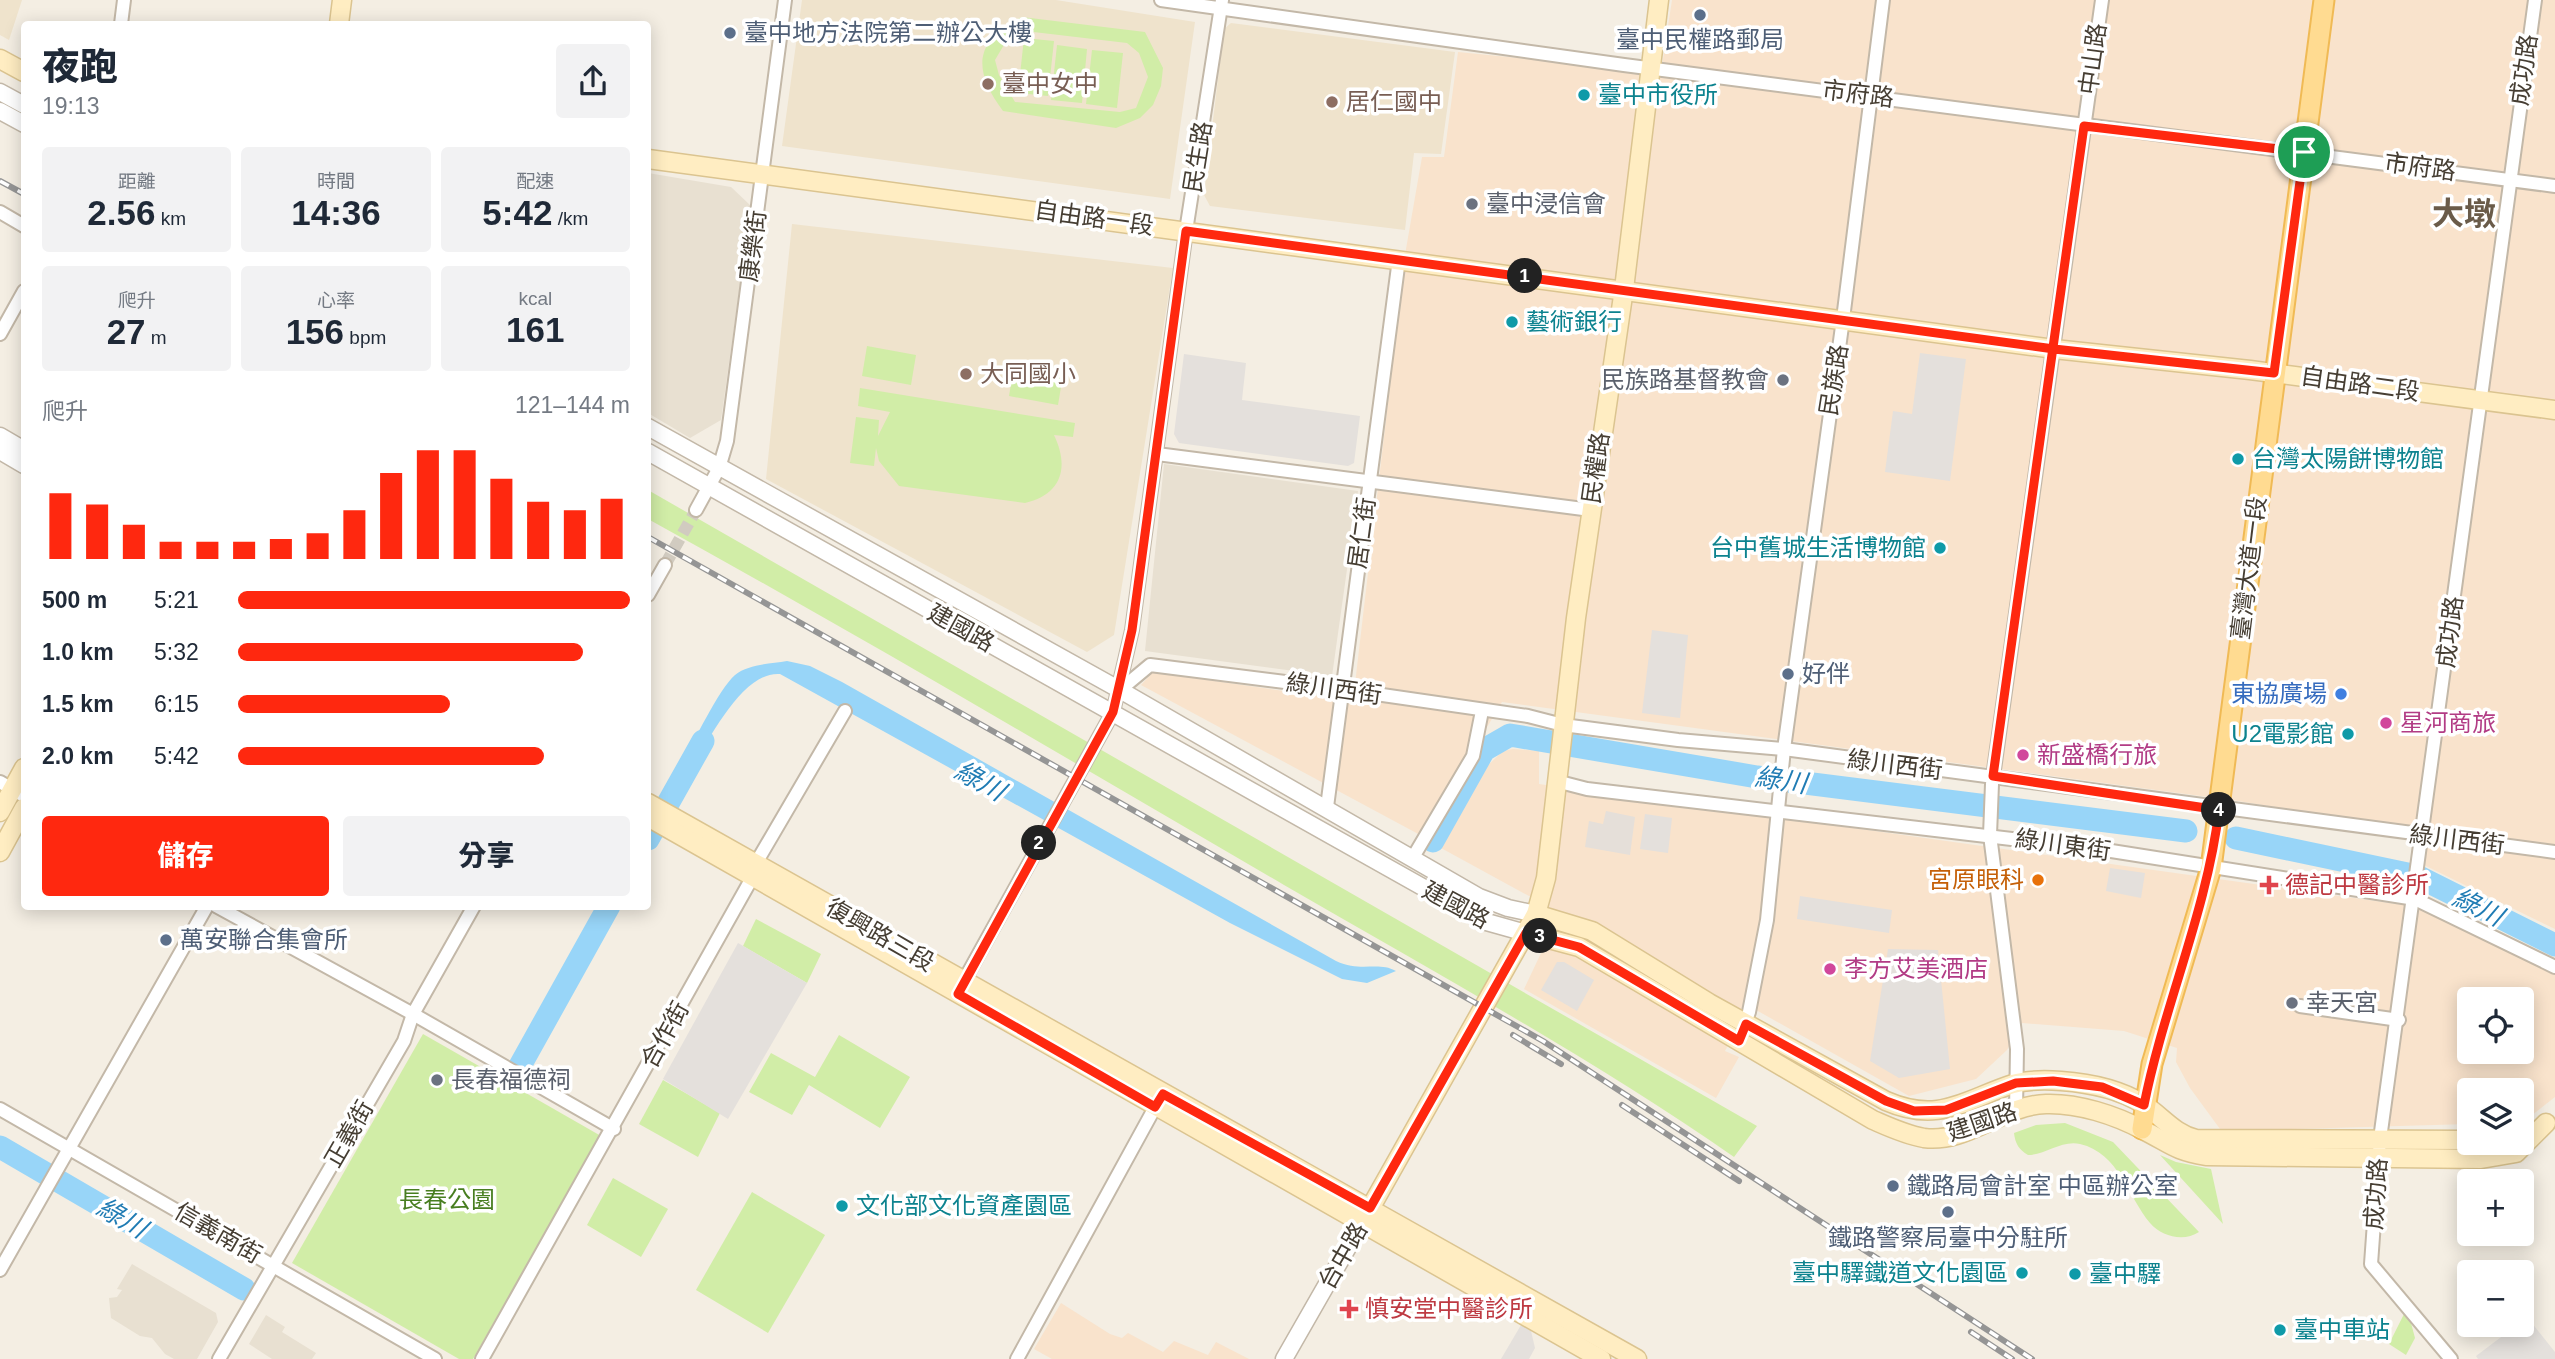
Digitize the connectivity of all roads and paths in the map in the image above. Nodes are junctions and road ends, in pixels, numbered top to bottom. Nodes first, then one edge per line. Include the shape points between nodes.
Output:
1 (124, 0) edge
2 (342, 0) edge
3 (785, 0) edge
4 (1161, 0) edge
5 (1659, 0) edge
6 (1883, 0) edge
7 (2102, 0) edge
8 (2324, 0) edge
9 (2535, 0) edge
10 (1222, 4) edge
11 (121, 21) edge
12 (339, 21) edge
13 (0, 59) edge
14 (1651, 68) junction
15 (21, 70) edge
16 (0, 92) edge
17 (1870, 96) junction
18 (21, 103) edge
19 (0, 111) edge
20 (21, 122) edge
21 (2084, 126) junction
22 (2304, 152) junction
23 (651, 159) edge
24 (762, 174) junction
25 (2509, 179) junction
26 (2555, 186) edge
27 (0, 212) edge
28 (21, 224) edge
29 (1186, 231) junction
30 (1399, 259) junction
31 (1624, 289) junction
32 (21, 296) edge
33 (1843, 319) junction
34 (0, 334) edge
35 (2054, 349) junction
36 (2274, 373) junction
37 (2480, 400) junction
38 (2555, 410) edge
39 (651, 429) edge
40 (0, 436) edge
41 (21, 448) edge
42 (0, 451) edge
43 (651, 454) edge
44 (1157, 454) junction
45 (21, 463) edge
46 (719, 468) junction
47 (1370, 483) junction
48 (708, 488) junction
49 (696, 510) tunnel mouth
50 (1591, 510) junction
51 (665, 565) tunnel mouth
52 (651, 584) edge
53 (1341, 689) junction
54 (1120, 690) junction
55 (845, 711) dead end
56 (1482, 711) junction
57 (1113, 712) junction
58 (1560, 742) junction
59 (1783, 754) junction
60 (21, 773) edge
61 (1993, 780) junction
62 (1556, 781) junction
63 (12, 789) edge
64 (1327, 807) junction
65 (1779, 811) junction
66 (0, 812) edge
67 (651, 812) edge
68 (2218, 813) junction
69 (21, 814) edge
70 (1990, 835) junction
71 (2423, 836) junction
72 (0, 852) edge
73 (2555, 852) edge
74 (1412, 859) junction
75 (2212, 863) junction
76 (754, 871) junction
77 (2415, 899) junction
78 (204, 910) edge
79 (223, 910) edge
80 (472, 910) edge
81 (1536, 914) junction
82 (1526, 933) junction
83 (2555, 967) edge
84 (960, 988) junction
85 (2301, 1006) dead end
86 (413, 1014) junction
87 (2399, 1020) junction
88 (1746, 1024) junction
89 (1739, 1041) junction
90 (2016, 1083) junction
91 (1159, 1101) junction
92 (2144, 1105) junction
93 (0, 1109) edge
94 (2015, 1110) junction
95 (2550, 1120) edge
96 (2534, 1128) edge
97 (614, 1129) junction
98 (2143, 1129) junction
99 (2534, 1132) edge
100 (2457, 1141) edge
101 (2379, 1148) junction
102 (71, 1149) junction
103 (2493, 1155) edge
104 (1367, 1215) junction
105 (271, 1264) junction
106 (0, 1270) edge
107 (1021, 1358) edge
108 (219, 1359) edge
109 (435, 1359) edge
110 (482, 1359) edge
111 (1283, 1359) edge
112 (1601, 1359) edge
113 (1637, 1359) edge
114 (2451, 1359) edge

1 - 11 street
2 - 12 main road
3 - 24 street, 康樂街
4 - 10 street, 市府路
5 - 14 main road, 民權路
6 - 17 street, 民族路
7 - 21 street, 中山路
8 - 22 main road, 臺灣大道一段
9 - 25 street, 成功路
10 - 14 street, 市府路
10 - 29 street, 民生路
13 - 15 main road
14 - 17 street, 市府路
14 - 31 main road, 民權路
16 - 18 street
17 - 21 street, 市府路
17 - 33 street, 民族路
19 - 20 street
21 - 22 street, 市府路
21 - 35 street, 中山路
22 - 25 street, 市府路
22 - 36 main road, 臺灣大道一段
23 - 24 main road, 自由路一段
24 - 29 main road, 自由路一段
24 - 46 street, 康樂街 via 727,441
25 - 26 street, 市府路
25 - 37 street, 成功路
27 - 28 street
29 - 30 main road, 自由路一段
29 - 44 street, 民生路
30 - 31 main road, 自由路一段
30 - 47 street, 居仁街
31 - 33 main road, 自由路二段
31 - 50 main road, 民權路
32 - 34 street
33 - 35 main road, 自由路二段
33 - 59 street, 民族路
35 - 36 main road, 自由路二段
35 - 61 street, 中山路
36 - 37 main road, 自由路二段
36 - 68 main road, 臺灣大道一段
37 - 38 main road, 自由路二段
37 - 71 street, 成功路
39 - 46 street, 建國路
40 - 41 street
42 - 45 street
43 - 48 street, 建國路
44 - 47 street
44 - 54 street, 民生路
46 - 48 street, 康樂街
46 - 54 street, 建國路
47 - 50 street
47 - 53 street, 居仁街
48 - 49 street
48 - 57 street, 建國路
50 - 58 main road, 民權路
51 - 52 street
53 - 54 street, 綠川西街 via 1150,665
53 - 56 street, 綠川西街
53 - 64 street, 居仁街
54 - 57 street, 民生路
54 - 64 street, 建國路
55 - 76 street, 合作街
56 - 58 street, 綠川西街 via 1528,716
56 - 74 street via 1473,756
57 - 82 street, 建國路 via 1483,921
57 - 84 street, 民生路
58 - 59 street, 綠川西街 via 1678,740
58 - 62 main road, 民權路
59 - 61 street, 綠川西街
59 - 65 street, 民族路
60 - 63 main road
61 - 68 street, 綠川西街
61 - 70 street, 中山路
62 - 65 street, 綠川東街 via 1587,789
62 - 81 main road, 民權路 via 1546,878
63 - 66 main road
64 - 74 street, 建國路
65 - 70 street, 綠川東街
65 - 88 street via 1767,920
67 - 76 main road, 復興路三段
68 - 71 street, 綠川西街
68 - 75 main road, 臺灣大道一段
69 - 72 main road
70 - 75 street, 綠川東街
70 - 90 street via 2017,1049
71 - 73 street, 綠川西街
71 - 77 street, 成功路
74 - 81 street, 建國路 via 1495,905
75 - 77 street, 綠川東街
75 - 92 main road, 臺灣大道一段
76 - 84 main road, 復興路三段
76 - 97 street, 合作街
77 - 83 street, 綠川東街
77 - 87 street, 成功路
78 - 102 street
79 - 86 street
80 - 86 street, 正義街
81 - 82 main road, 民權路
81 - 88 main road, 建國路 via 1592,931
82 - 89 main road, 建國路 via 1579,947
82 - 104 main road, 台中路
84 - 91 main road, 復興路三段
85 - 87 street
86 - 97 street
86 - 105 street, 正義街 via 404,1041
87 - 101 street, 成功路
88 - 89 street
88 - 90 main road, 建國路 via 1886,1101 1914,1111 1946,1110
89 - 94 main road, 建國路 via 1873,1120 1924,1138 1961,1133
90 - 92 main road, 建國路 via 2084,1083
90 - 94 street
91 - 104 main road, 復興路三段
91 - 107 street
92 - 98 main road, 臺灣大道一段
92 - 101 main road, 建國路 via 2178,1133 2196,1139
93 - 102 street, 信義南街
94 - 98 main road, 建國路 via 2039,1104 2069,1105
95 - 96 main road, 建國路
95 - 99 main road, 建國路
97 - 110 street, 合作街
98 - 101 main road, 建國路 via 2176,1150 2206,1156
100 - 101 main road, 建國路
101 - 103 main road, 建國路 via 2481,1159
101 - 114 street, 成功路 via 2371,1264
102 - 105 street, 信義南街
102 - 106 street
104 - 111 street, 台中路
104 - 112 main road
104 - 113 main road
105 - 108 street, 正義街
105 - 109 street, 信義南街

